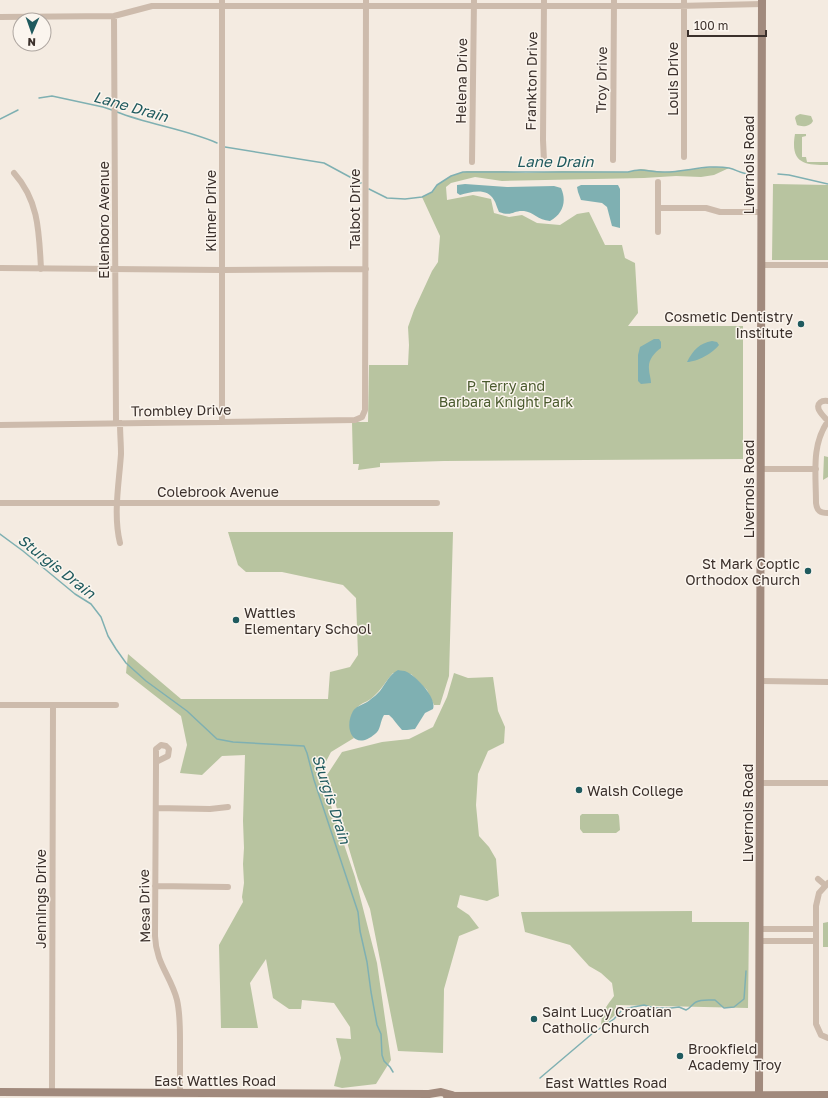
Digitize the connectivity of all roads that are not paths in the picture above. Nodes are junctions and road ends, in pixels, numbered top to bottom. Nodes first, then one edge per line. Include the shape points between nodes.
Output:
1 (762, 2) edge
2 (222, 3) edge
3 (366, 3) edge
4 (474, 3) edge
5 (544, 3) edge
6 (614, 3) edge
7 (684, 3) edge
8 (114, 16) junction
9 (0, 17) edge
10 (684, 157) dead end
11 (613, 160) dead end
12 (544, 161) dead end
13 (472, 162) dead end
14 (14, 173) dead end
15 (658, 182) dead end
16 (658, 208) junction
17 (761, 212) junction
18 (658, 232) dead end
19 (761, 265) junction
20 (828, 265) edge
21 (0, 268) edge
22 (41, 269) junction
23 (115, 269) junction
24 (366, 269) junction
25 (222, 270) junction
26 (828, 401) edge
27 (362, 417) joint
28 (222, 421) junction
29 (828, 421) edge
30 (118, 423) junction
31 (0, 425) edge
32 (761, 469) junction
33 (816, 469) junction
34 (0, 503) edge
35 (117, 503) junction
36 (437, 503) dead end
37 (828, 512) edge
38 (120, 543) dead end
39 (760, 681) junction
40 (828, 682) edge
41 (0, 705) edge
42 (53, 705) junction
43 (116, 705) dead end
44 (156, 762) dead end
45 (760, 783) junction
46 (828, 783) edge
47 (228, 807) dead end
48 (156, 808) junction
49 (818, 879) dead end
50 (827, 884) edge
51 (156, 886) junction
52 (228, 887) dead end
53 (760, 929) junction
54 (816, 930) junction
55 (760, 941) junction
56 (816, 941) junction
57 (828, 1038) edge
58 (0, 1092) edge
59 (52, 1092) junction
60 (180, 1093) junction
61 (828, 1095) edge
62 (457, 1096) edge
63 (759, 1096) edge

1 - 7 street
1 - 17 main road, Livernois Road
2 - 3 street
2 - 8 street via 152,6
2 - 25 street, Kilmer Drive
3 - 4 street
3 - 24 street, Talbot Drive
4 - 5 street
4 - 13 street, Helena Drive
5 - 6 street
5 - 12 street, Frankton Drive
6 - 7 street
6 - 11 street, Troy Drive
7 - 10 street, Louis Drive
8 - 9 street
8 - 23 street, Ellenboro Avenue
14 - 22 street via 22,182 33,204
15 - 16 street
16 - 17 street
16 - 18 street
17 - 19 main road, Livernois Road
19 - 20 street
19 - 32 main road, Livernois Road
21 - 22 street
22 - 23 street
23 - 25 street
23 - 30 street, Ellenboro Avenue
24 - 25 street
24 - 27 street, Talbot Drive via 365,410
25 - 28 street, Kilmer Drive
26 - 29 street via 821,401 818,407
27 - 28 street, Trombley Drive via 355,420
28 - 30 street, Trombley Drive
29 - 33 street via 817,444
30 - 31 street, Trombley Drive
30 - 35 street, Ellenboro Avenue via 121,453
32 - 33 street
32 - 39 main road, Livernois Road
33 - 37 street via 816,507 819,512
34 - 35 street, Colebrook Avenue
35 - 36 street, Colebrook Avenue
35 - 38 street, Ellenboro Avenue via 117,532
39 - 40 street
39 - 45 main road, Livernois Road
41 - 42 street
42 - 43 street
42 - 59 street, Jennings Drive
44 - 48 street, Mesa Drive
45 - 46 street
45 - 53 main road, Livernois Road
47 - 48 street
48 - 51 street, Mesa Drive
49 - 50 street
50 - 54 street via 817,899
51 - 52 street
51 - 60 street, Mesa Drive via 156,947 174,989 179,1012
53 - 54 street
53 - 55 main road, Livernois Road
54 - 56 street
55 - 56 street
55 - 63 main road, Livernois Road
56 - 57 street via 816,1024 819,1032
58 - 59 main road, East Wattles Road
59 - 60 main road, East Wattles Road
60 - 62 main road, East Wattles Road via 441,1092
61 - 63 main road, East Wattles Road
62 - 63 main road, East Wattles Road

